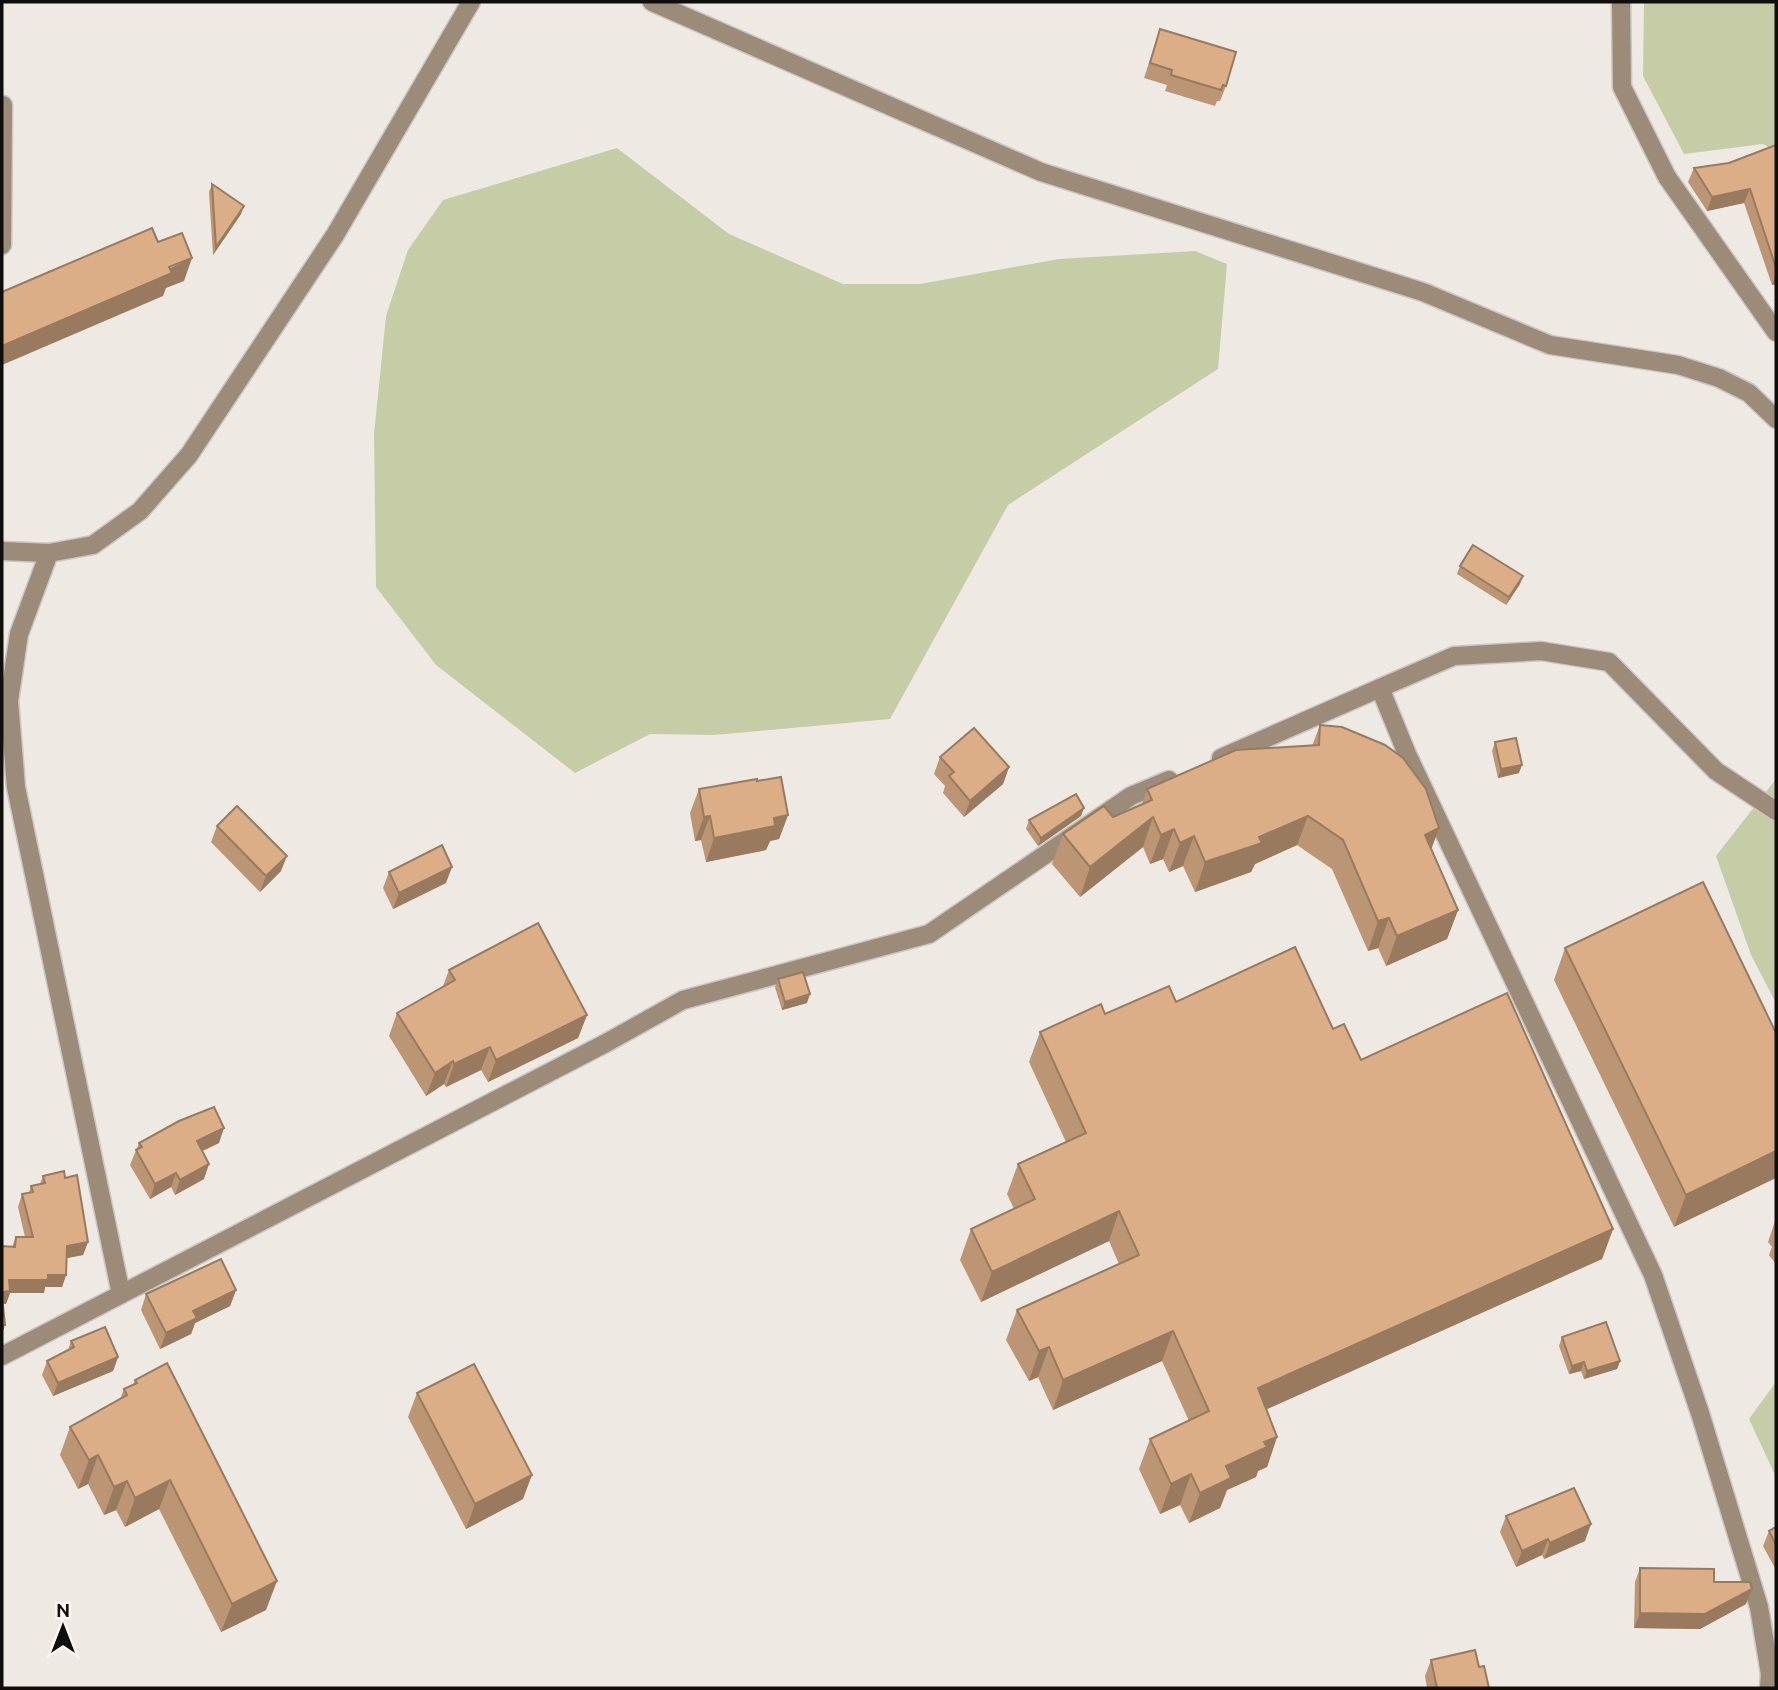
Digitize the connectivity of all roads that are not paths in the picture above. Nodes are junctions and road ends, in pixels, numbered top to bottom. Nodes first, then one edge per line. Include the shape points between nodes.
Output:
1 (471, 2) edge
2 (652, 2) edge
3 (1621, 2) edge
4 (3, 105) edge
5 (2, 245) edge
6 (1776, 332) edge
7 (1776, 419) edge
8 (2, 551) edge
9 (49, 553) junction
10 (1380, 688) junction
11 (1207, 764) edge
12 (1182, 775) edge
13 (1776, 811) edge
14 (121, 1294) junction
15 (2, 1356) edge
16 (1769, 1688) edge

1 - 9 street via 335,235 189,455 140,511 93,545
2 - 7 street via 1041,172 1423,292 1550,345 1678,365 1718,378 1749,393
3 - 6 street via 1622,87 1667,177
4 - 5 street
8 - 9 street
9 - 14 street via 19,634 9,701 16,787
10 - 11 street
10 - 13 street via 1454,656 1541,651 1609,662 1716,771
10 - 16 street via 1653,1275 1759,1607
12 - 14 street via 1131,796 929,934 683,1000
14 - 15 street

